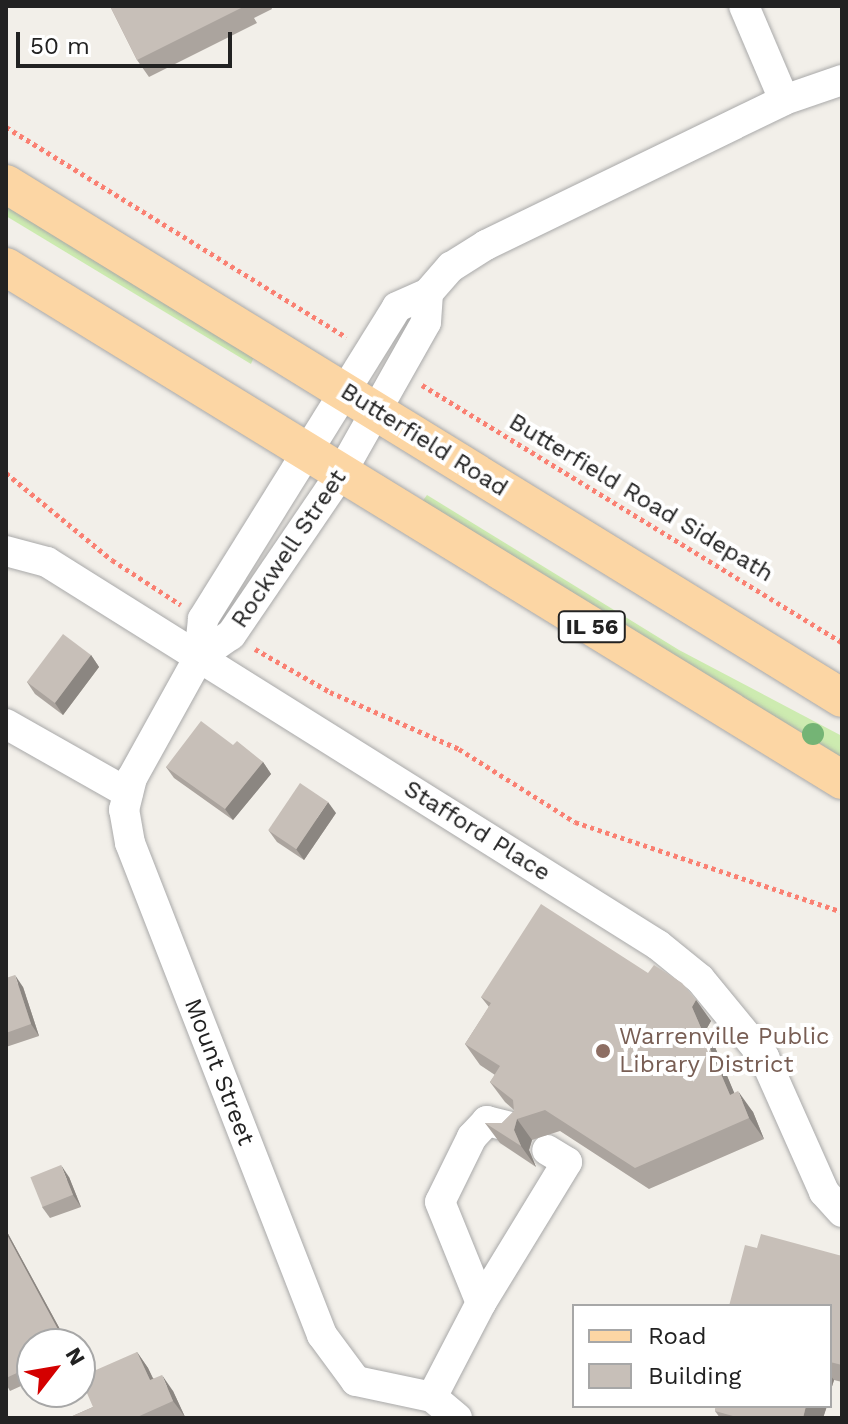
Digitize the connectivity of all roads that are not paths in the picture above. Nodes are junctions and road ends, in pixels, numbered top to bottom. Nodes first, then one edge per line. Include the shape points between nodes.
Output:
1 (744, 6) edge
2 (842, 80) edge
3 (784, 100) junction
4 (6, 184) edge
5 (6, 267) edge
6 (428, 293) junction
7 (342, 389) junction
8 (377, 411) junction
9 (308, 453) junction
10 (341, 473) junction
11 (9, 551) edge
12 (199, 657) junction
13 (842, 698) edge
14 (6, 724) edge
15 (842, 780) edge
16 (128, 793) junction
17 (511, 1127) edge
18 (547, 1150) dead end
19 (842, 1212) edge
20 (481, 1303) junction
21 (432, 1397) junction
22 (457, 1418) edge

1 - 3 street
2 - 3 street, Rockwell Street
3 - 6 street, Rockwell Street via 486,245 451,267
4 - 7 main road, Butterfield Road
5 - 9 main road, IL 56
6 - 7 street, Rockwell Street via 397,307
6 - 8 street, Rockwell Street via 426,322
7 - 8 main road, Butterfield Road
7 - 9 street, Rockwell Street
8 - 10 street, Rockwell Street
8 - 13 main road, Butterfield Road
9 - 10 main road, IL 56
9 - 12 street, Rockwell Street via 203,619
10 - 12 street, Rockwell Street via 231,635
10 - 15 main road, IL 56
11 - 12 street, Stafford Place via 47,562
12 - 16 street, Mount Street via 146,748
12 - 19 street, Stafford Place via 658,945 700,979 764,1057 824,1192
14 - 16 street
16 - 21 street, Mount Street via 124,810 130,843 322,1335 356,1381
17 - 20 street via 487,1121 472,1137 440,1202
18 - 20 street via 567,1162
20 - 21 street
21 - 22 street, Mount Street

